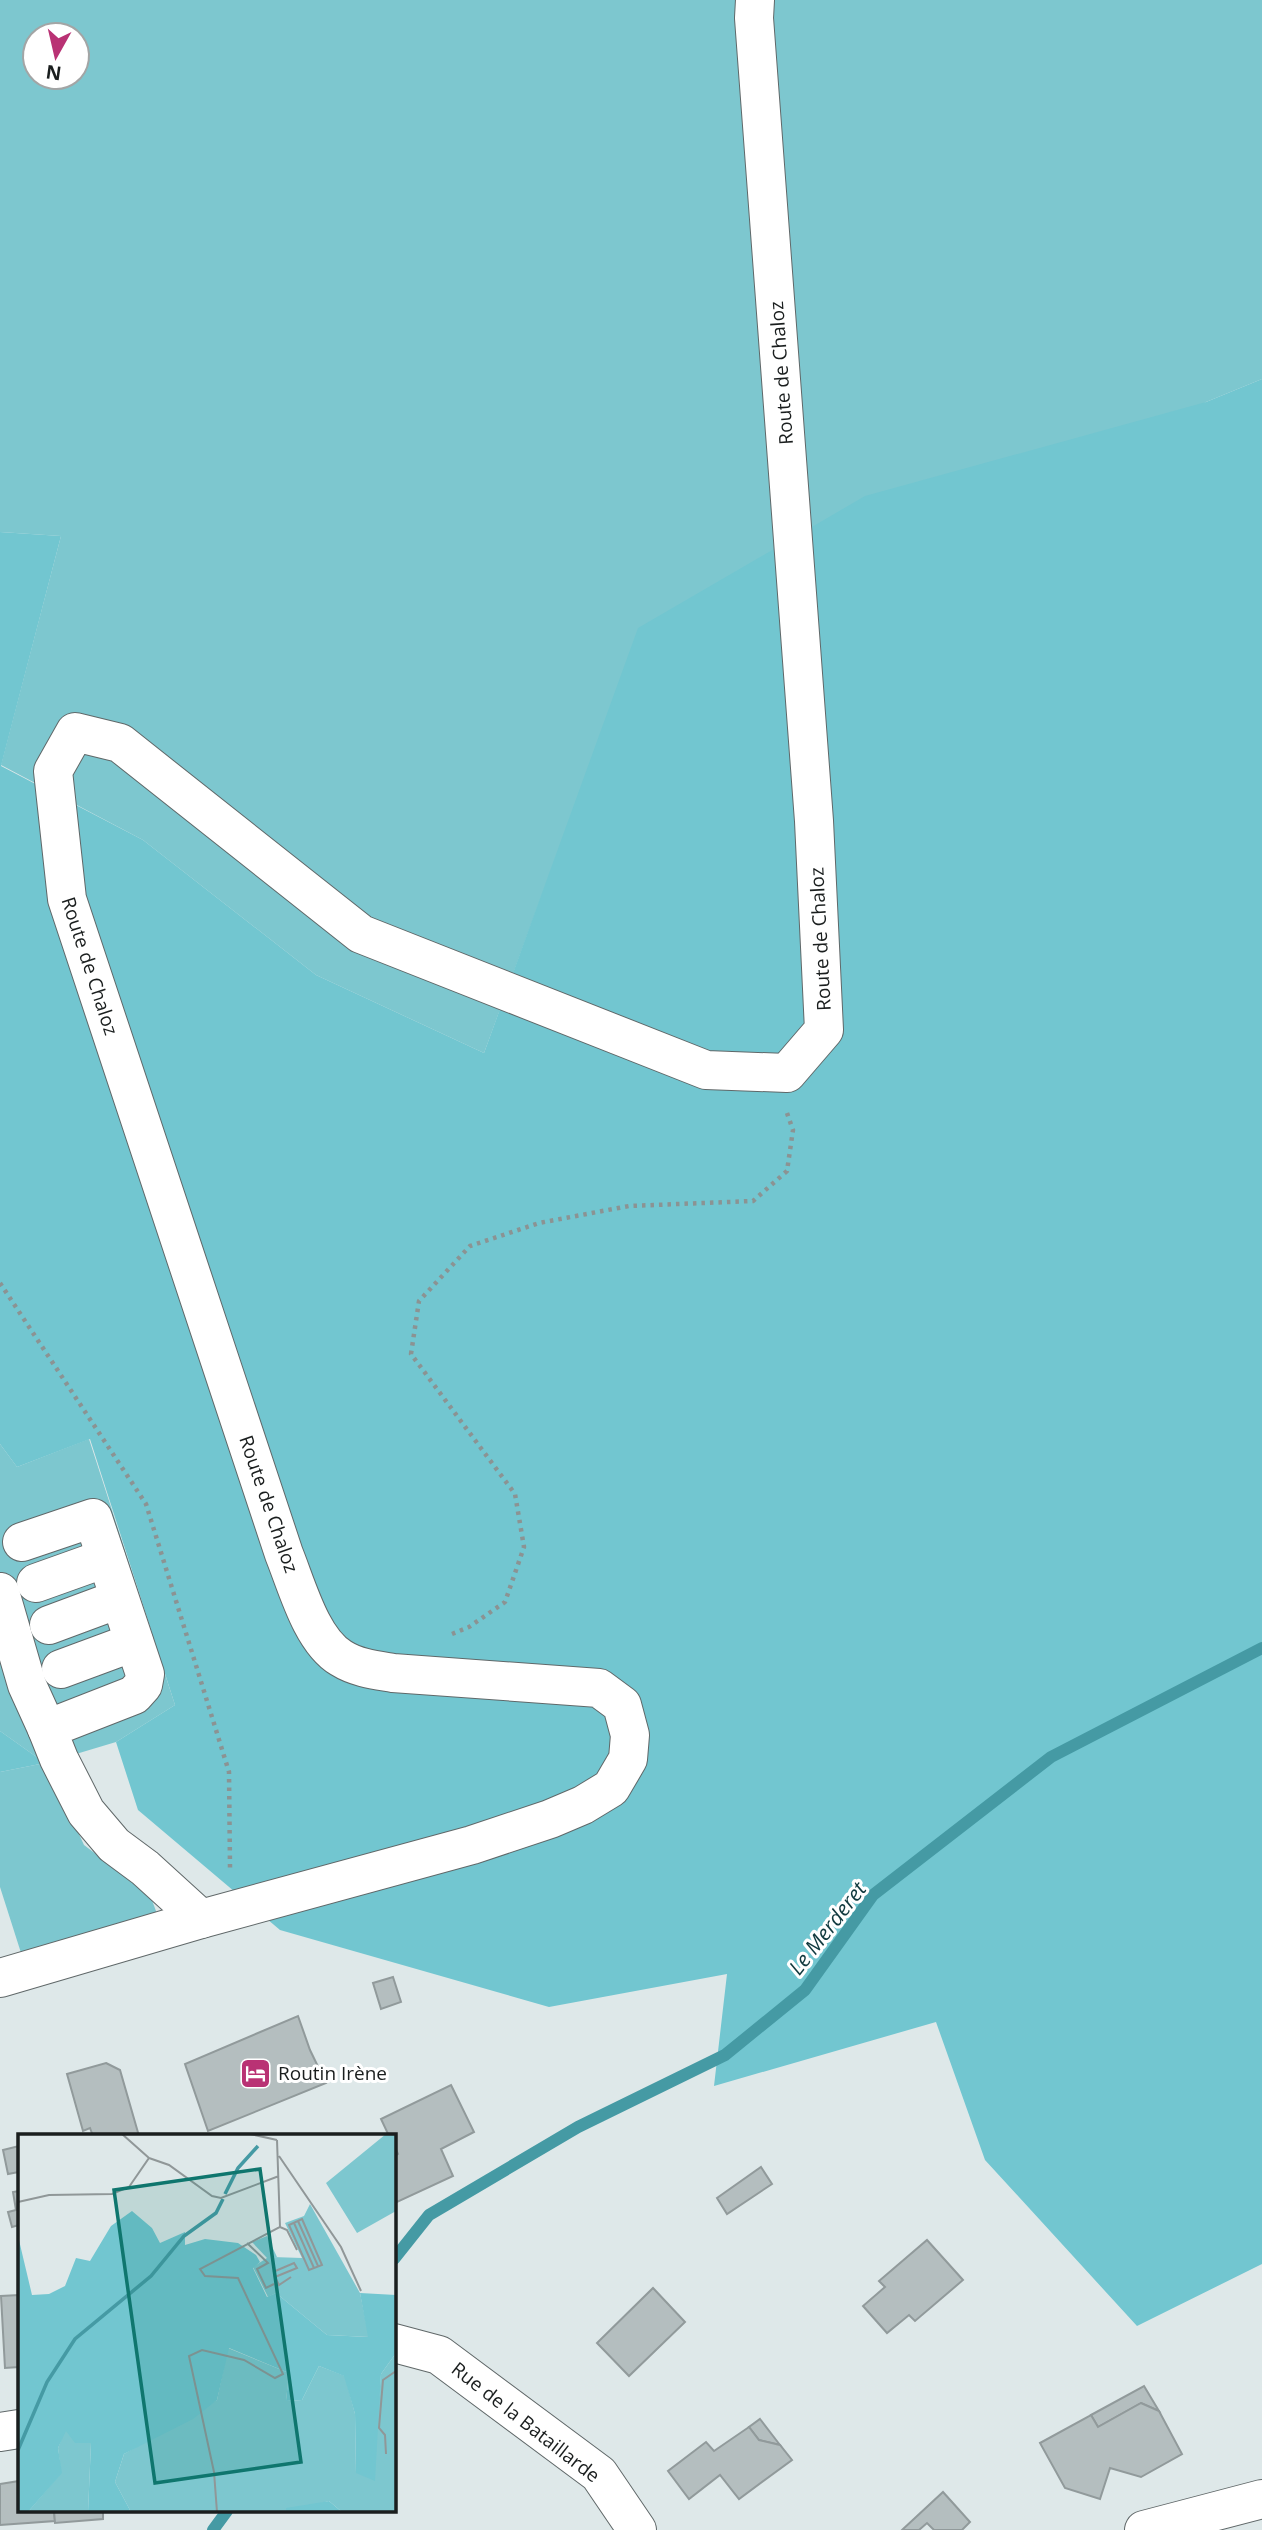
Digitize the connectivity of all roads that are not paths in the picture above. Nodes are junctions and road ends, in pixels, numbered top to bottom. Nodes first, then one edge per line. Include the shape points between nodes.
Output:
1 (755, 0) edge
2 (22, 1542) dead end
3 (106, 1558) junction
4 (9, 1592) edge
5 (119, 1599) junction
6 (49, 1625) dead end
7 (134, 1642) junction
8 (8, 1649) edge
9 (61, 1669) dead end
10 (47, 1729) junction
11 (201, 1919) junction
12 (0, 1978) edge
13 (396, 2344) edge
14 (18, 2430) edge
15 (0, 2432) edge
16 (1262, 2499) edge
17 (637, 2530) edge
18 (1143, 2530) edge

1 - 11 street, Route de Chaloz via 813,807 824,1030 787,1073 706,1070 361,934 120,743 75,732 53,771 67,899 284,1554 316,1632 339,1657 360,1667 599,1688 622,1705 630,1735 628,1759 611,1788 561,1814 472,1845
2 - 3 street via 93,1518
3 - 4 street
3 - 5 street
4 - 8 street
5 - 6 street
5 - 7 street
7 - 9 street
7 - 10 street via 145,1674 144,1685 134,1695
8 - 10 street
10 - 11 street via 86,1812 114,1845
11 - 12 street, Route de Chaloz
13 - 17 street, Rue de la Bataillarde via 439,2356 599,2474
14 - 15 street
16 - 18 street

